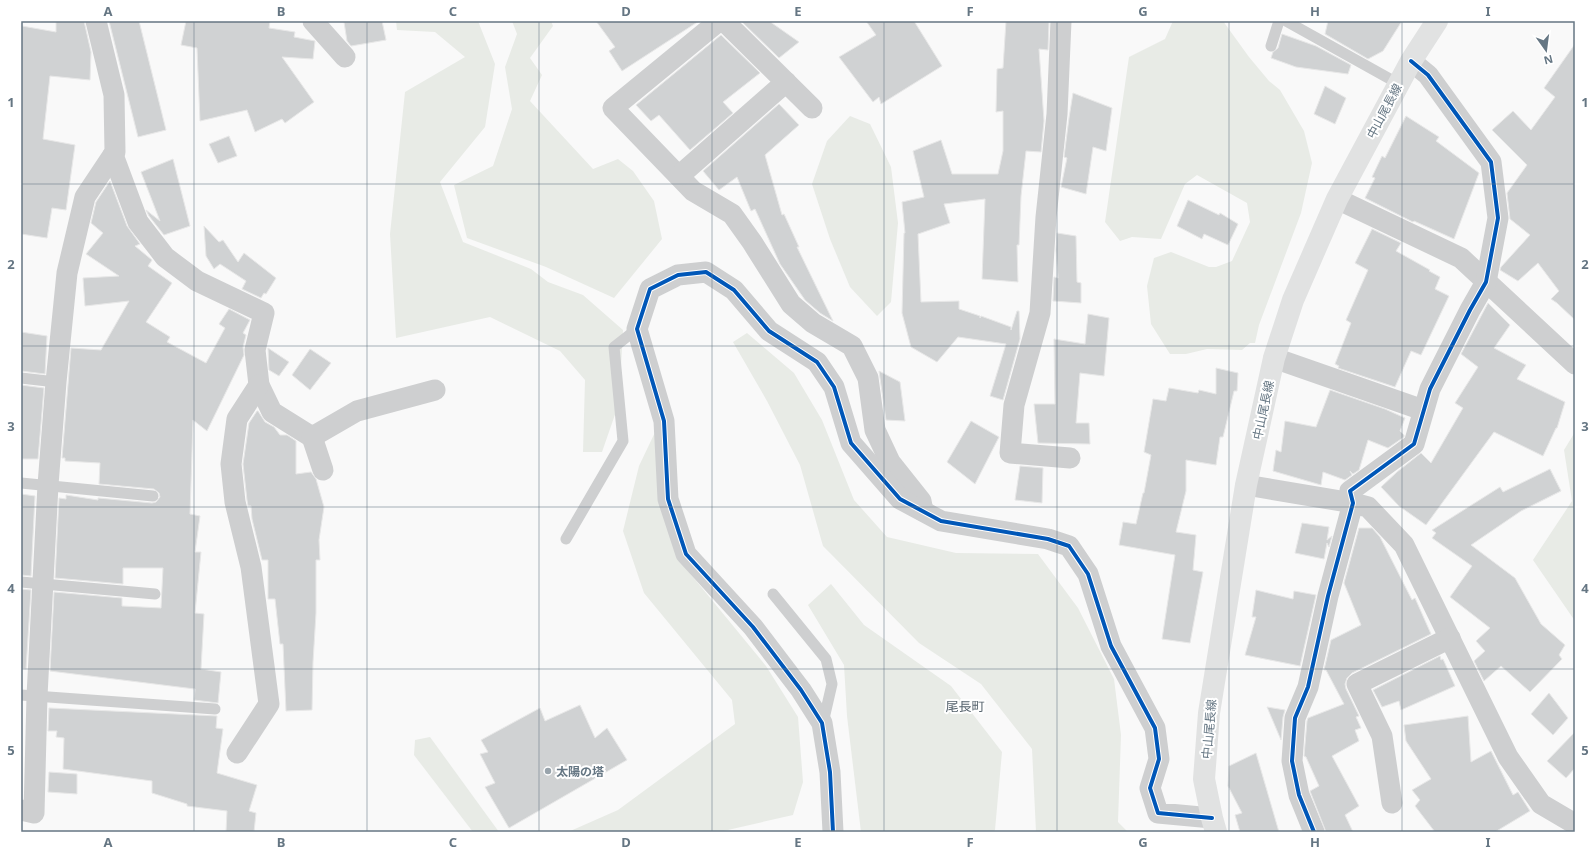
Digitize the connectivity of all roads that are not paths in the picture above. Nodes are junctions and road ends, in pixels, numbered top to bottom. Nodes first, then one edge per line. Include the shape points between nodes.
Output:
1 (96, 21) edge
2 (313, 21) edge
3 (719, 21) edge
4 (724, 21) edge
5 (1061, 21) edge
6 (1279, 21) edge
7 (1286, 21) edge
8 (1437, 21) edge
9 (1271, 46) dead end
10 (345, 57) dead end
11 (1411, 61) junction
12 (786, 82) junction
13 (1399, 84) junction
14 (812, 108) dead end
15 (113, 155) junction
16 (679, 176) junction
17 (1336, 199) junction
18 (1486, 282) junction
19 (637, 329) junction
20 (1274, 358) junction
21 (1575, 364) edge
22 (21, 378) edge
23 (56, 382) junction
24 (259, 385) junction
25 (435, 390) dead end
26 (1423, 410) junction
27 (312, 437) junction
28 (1070, 458) dead end
29 (323, 470) dead end
30 (21, 483) edge
31 (48, 485) junction
32 (1246, 485) junction
33 (153, 496) dead end
34 (1353, 503) junction
35 (923, 511) junction
36 (566, 539) dead end
37 (21, 582) edge
38 (43, 583) junction
39 (155, 594) dead end
40 (773, 594) dead end
41 (1450, 638) junction
42 (29, 696) edge
43 (215, 709) dead end
44 (822, 723) junction
45 (237, 753) dead end
46 (1392, 803) dead end
47 (21, 810) edge
48 (1575, 824) edge
49 (1214, 825) edge
50 (833, 832) edge
51 (1314, 832) edge

1 - 15 street via 114,96
2 - 10 street
3 - 16 street via 613,108
4 - 12 street
5 - 28 street via 1057,114 1046,217 1040,313 1014,405 1010,453
6 - 9 lane
7 - 13 lane
8 - 11 main road, 中山尾長線
11 - 13 main road, 中山尾長線
11 - 18 street via 1428,75 1491,162 1498,218
12 - 14 street
12 - 16 street
13 - 17 main road, 中山尾長線
15 - 23 street via 85,197 67,273
15 - 24 street via 138,222 165,257 197,281 264,313 255,350
16 - 35 street via 693,191 732,214 792,304 813,323 852,346 868,378 875,430 890,462 921,501
17 - 18 street via 1461,258
17 - 20 main road, 中山尾長線 via 1293,300
18 - 21 street
18 - 26 street via 1430,389
19 - 35 street via 650,290 678,275 706,272 734,290 769,331 817,362 834,387 850,443 900,499
19 - 36 lane via 614,347 623,441
19 - 44 street via 664,420 668,499 686,554 753,627 801,690
20 - 26 street
20 - 32 main road, 中山尾長線
22 - 23 lane
23 - 31 street
24 - 27 street via 272,412
24 - 45 street via 237,419 231,464 235,502 251,567 269,704
25 - 27 street via 357,411
26 - 34 street via 1414,444 1350,492
27 - 29 street
30 - 31 lane
31 - 33 lane
31 - 38 street
32 - 34 street
32 - 49 main road, 中山尾長線 via 1209,713 1204,779
34 - 41 street via 1368,507 1404,545
34 - 51 street via 1328,596 1308,687 1295,718 1292,761 1299,795
35 - 49 street via 941,521 1048,539 1069,546 1088,574 1111,646 1155,728 1159,759 1150,788 1158,813
37 - 38 lane
38 - 39 lane
38 - 42 street
40 - 44 lane via 826,658 832,684
41 - 46 street via 1358,684 1382,736
41 - 48 street via 1508,757 1541,804
42 - 43 lane
42 - 47 street via 34,812
44 - 50 street via 830,772

